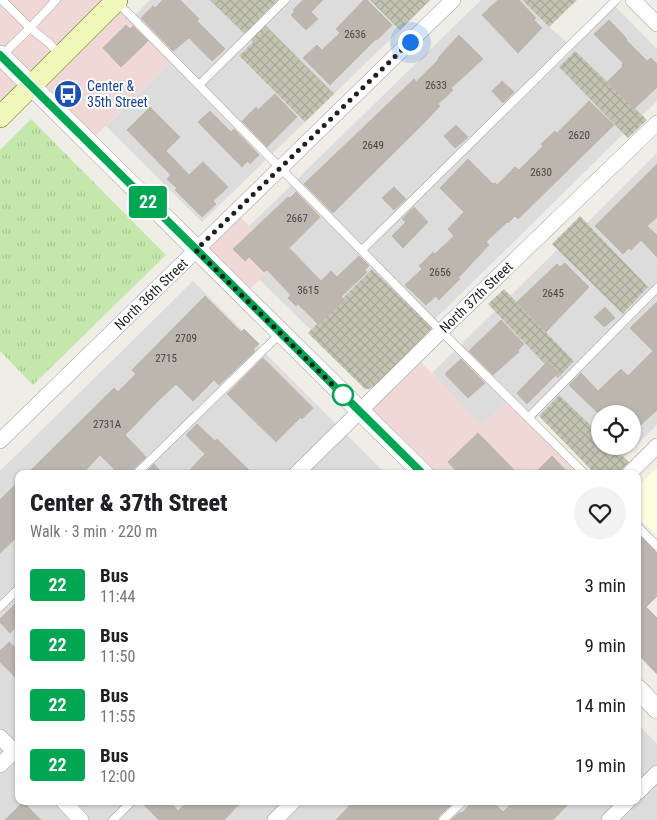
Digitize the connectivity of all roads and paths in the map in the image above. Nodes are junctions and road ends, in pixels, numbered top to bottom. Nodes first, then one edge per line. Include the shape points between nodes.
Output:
1 (2, 0) edge
2 (56, 0) edge
3 (285, 0) edge
4 (453, 0) edge
5 (616, 0) edge
6 (633, 0) edge
7 (112, 3) edge
8 (657, 24) edge
9 (30, 28) junction
10 (1, 56) edge
11 (61, 56) junction
12 (199, 85) junction
13 (31, 87) junction
14 (0, 117) edge
15 (657, 122) edge
16 (280, 167) junction
17 (196, 250) junction
18 (362, 250) junction
19 (657, 288) edge
20 (441, 330) junction
21 (281, 333) junction
22 (360, 411) junction
23 (529, 417) junction
24 (0, 441) edge
25 (657, 446) edge
26 (140, 470) edge
27 (300, 470) edge
28 (420, 470) edge
29 (581, 470) edge
30 (633, 470) edge
31 (641, 530) edge
32 (657, 546) edge
33 (15, 592) edge
34 (0, 607) edge
35 (641, 692) edge
36 (657, 709) edge
37 (0, 737) edge
38 (15, 749) edge
39 (15, 753) edge
40 (0, 765) edge
41 (657, 773) edge
42 (641, 789) edge
43 (67, 805) edge
44 (128, 805) edge
45 (290, 805) edge
46 (459, 805) edge
47 (624, 805) edge
48 (82, 820) edge
49 (113, 820) edge
50 (275, 820) edge
51 (443, 820) edge
52 (609, 820) edge

1 - 9 lane
2 - 9 lane
3 - 12 lane
4 - 16 street, North 36th Street
5 - 18 lane
6 - 8 street
7 - 11 main road
7 - 12 lane
9 - 10 lane
9 - 11 lane
10 - 13 street
11 - 13 main road
12 - 16 lane
13 - 14 main road
13 - 17 street
15 - 20 street, North 37th Street
16 - 17 street, North 36th Street
16 - 18 lane
17 - 21 street
17 - 24 street, North 36th Street
18 - 20 lane
19 - 23 lane
20 - 22 street, North 37th Street
20 - 23 lane
21 - 22 street
21 - 26 lane
22 - 27 street, North 37th Street
22 - 28 street
23 - 29 lane
25 - 30 street
31 - 32 lane
33 - 34 lane
35 - 36 street
37 - 38 street
39 - 40 street
41 - 42 street
43 - 48 street
44 - 49 lane
45 - 50 street
46 - 51 lane
47 - 52 street

